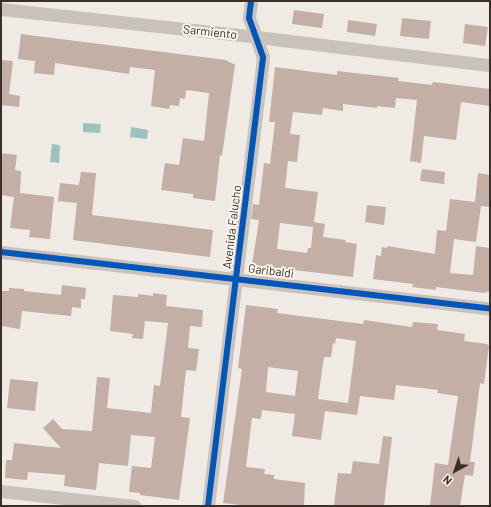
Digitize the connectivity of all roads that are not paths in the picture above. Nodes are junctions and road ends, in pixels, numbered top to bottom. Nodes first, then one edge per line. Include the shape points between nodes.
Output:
1 (251, 1) edge
2 (1, 10) edge
3 (257, 37) junction
4 (490, 65) edge
5 (1, 252) edge
6 (237, 278) junction
7 (490, 309) edge
8 (1, 491) edge
9 (134, 506) edge
10 (208, 506) edge

1 - 3 street, Avenida Falucho via 249,18
2 - 3 street, Sarmiento
3 - 4 street, Sarmiento
3 - 6 street, Avenida Falucho via 263,56
5 - 6 street, Garibaldi
6 - 7 street, Garibaldi
6 - 10 street, Avenida Falucho
8 - 9 street

